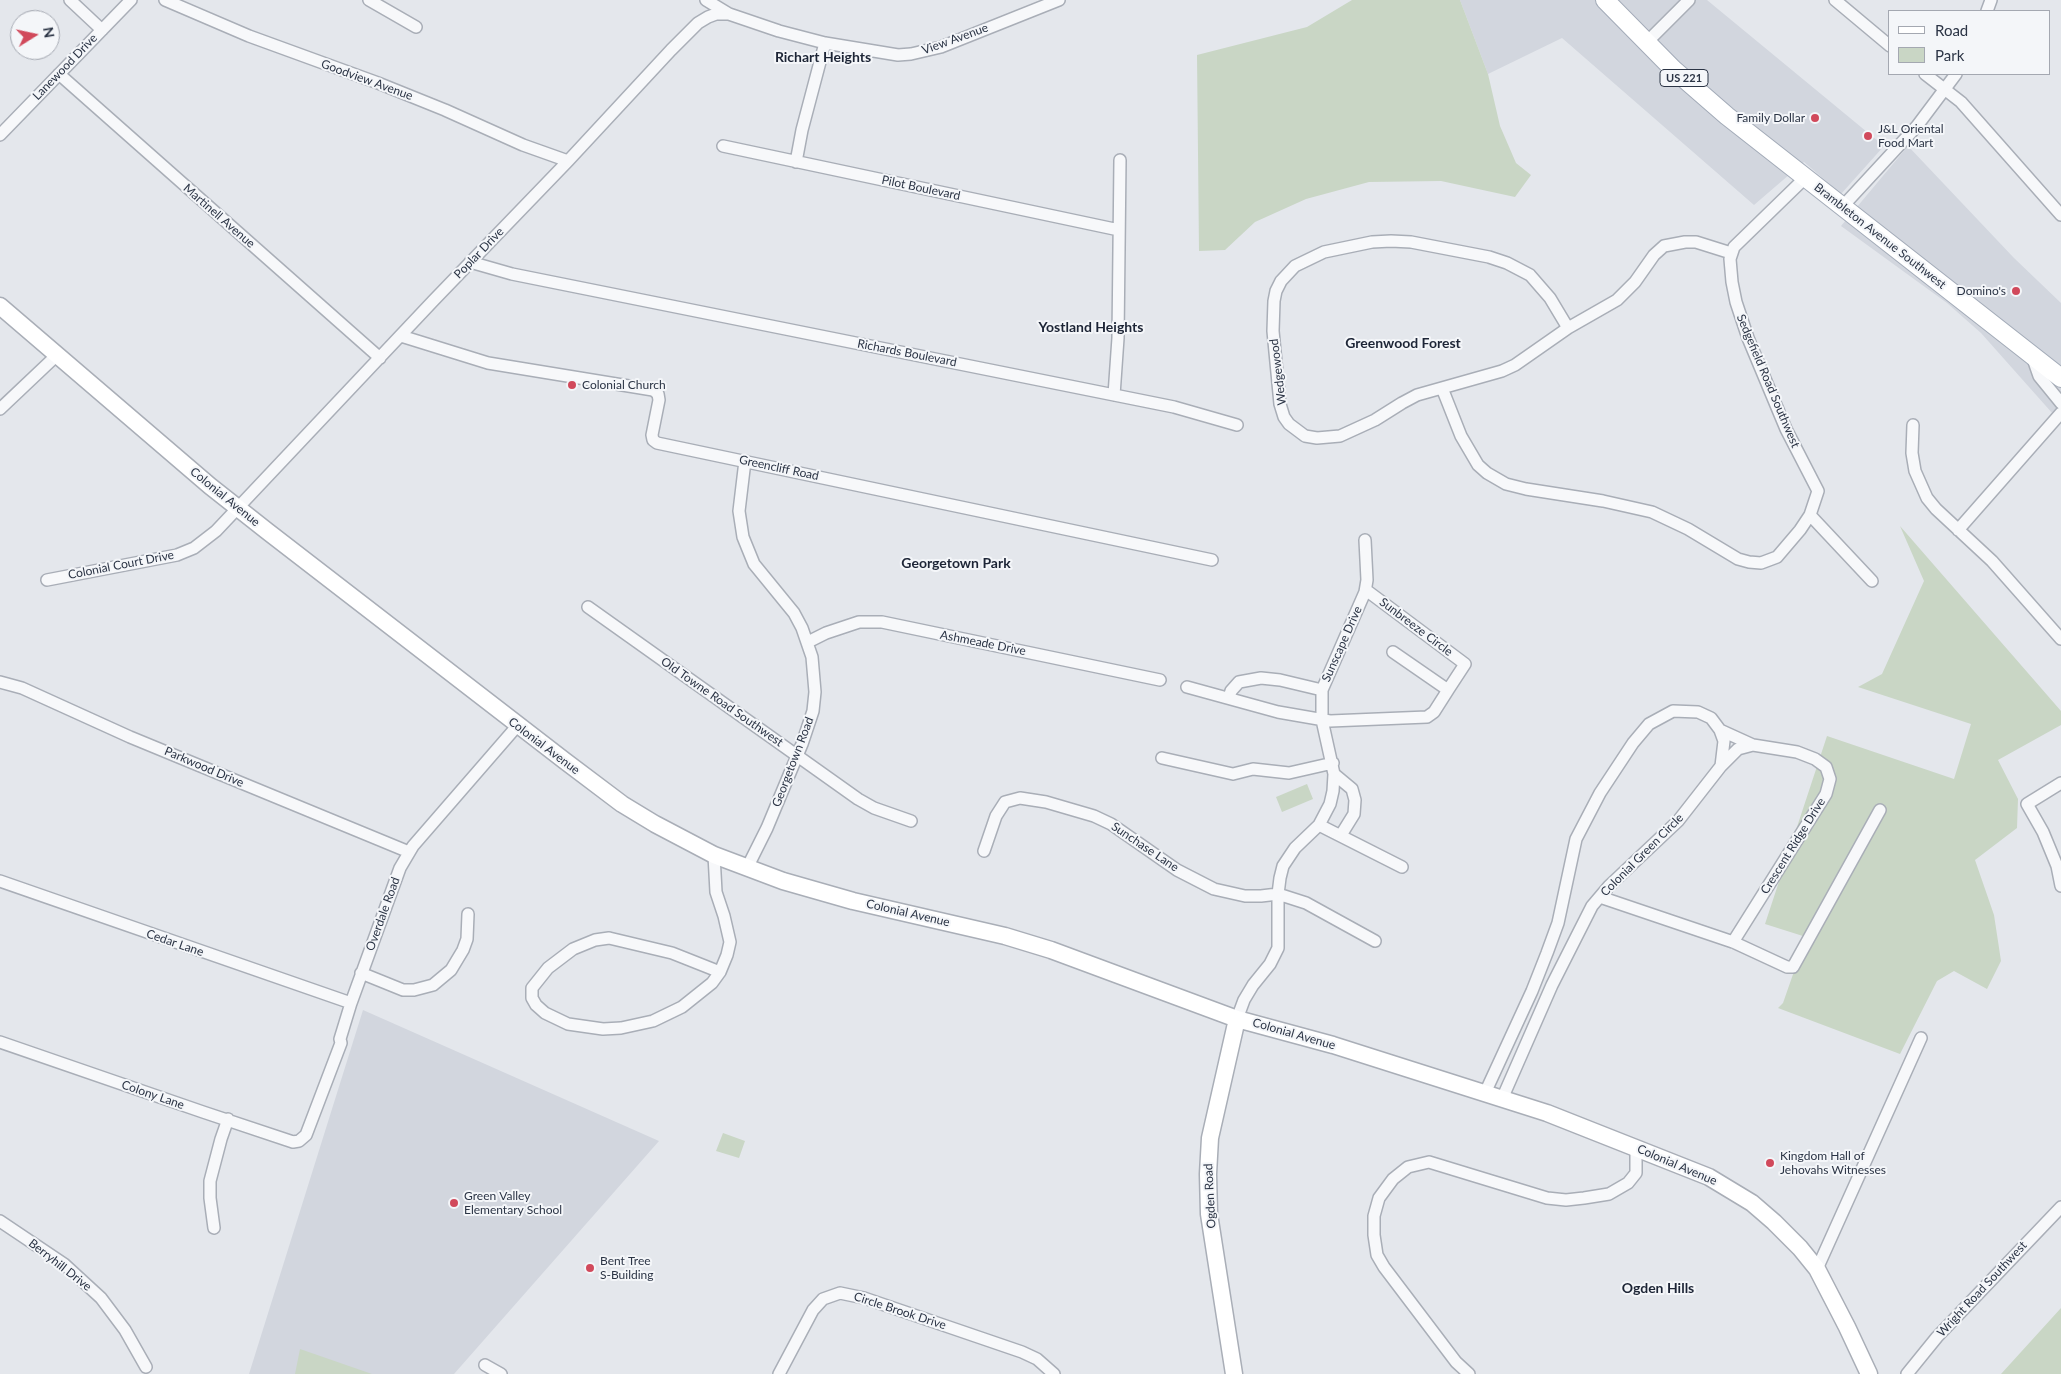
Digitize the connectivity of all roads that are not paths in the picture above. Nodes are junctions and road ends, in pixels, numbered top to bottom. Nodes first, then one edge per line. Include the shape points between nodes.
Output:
1 (70, 0) edge
2 (131, 0) edge
3 (165, 0) edge
4 (369, 0) edge
5 (706, 0) edge
6 (1059, 0) edge
7 (1605, 0) edge
8 (1689, 0) edge
9 (1835, 0) edge
10 (729, 14) junction
11 (416, 27) dead end
12 (102, 30) junction
13 (1647, 42) junction
14 (826, 43) junction
15 (1888, 44) edge
16 (59, 74) junction
17 (1926, 75) edge
18 (1955, 75) edge
19 (1945, 89) junction
20 (0, 135) edge
21 (723, 146) dead end
22 (1120, 160) dead end
23 (568, 161) junction
24 (796, 162) junction
25 (1805, 178) junction
26 (1843, 206) junction
27 (2061, 215) edge
28 (1119, 230) junction
29 (1731, 253) junction
30 (470, 262) junction
31 (0, 306) edge
32 (1568, 328) junction
33 (401, 336) junction
34 (57, 355) junction
35 (2032, 356) junction
36 (380, 358) junction
37 (2061, 378) edge
38 (1442, 388) junction
39 (1114, 395) junction
40 (2061, 404) edge
41 (0, 409) edge
42 (2061, 414) edge
43 (1237, 425) dead end
44 (1913, 426) dead end
45 (745, 461) junction
46 (238, 508) junction
47 (1810, 515) junction
48 (1958, 530) junction
49 (1365, 540) dead end
50 (1212, 560) dead end
51 (47, 580) dead end
52 (1872, 581) dead end
53 (1366, 590) junction
54 (588, 607) dead end
55 (2061, 639) edge
56 (808, 642) junction
57 (1393, 652) dead end
58 (1160, 680) dead end
59 (0, 682) edge
60 (1186, 687) dead end
61 (1322, 690) junction
62 (1448, 690) junction
63 (1229, 698) junction
64 (1322, 720) junction
65 (518, 726) junction
66 (1720, 730) junction
67 (1753, 745) junction
68 (798, 756) junction
69 (1162, 758) dead end
70 (1721, 766) junction
71 (1333, 768) junction
72 (2061, 783) edge
73 (1880, 810) dead end
74 (911, 821) dead end
75 (1319, 825) junction
76 (1341, 835) junction
77 (984, 851) dead end
78 (409, 852) junction
79 (714, 855) junction
80 (1402, 867) dead end
81 (747, 868) junction
82 (0, 881) edge
83 (2061, 886) edge
84 (1278, 894) junction
85 (1600, 897) junction
86 (468, 914) dead end
87 (1375, 941) dead end
88 (1733, 942) junction
89 (720, 972) junction
90 (361, 973) junction
91 (351, 1003) junction
92 (1238, 1019) junction
93 (1921, 1038) dead end
94 (0, 1042) edge
95 (1485, 1093) junction
96 (1502, 1099) junction
97 (228, 1119) junction
98 (306, 1135) joint
99 (1636, 1147) junction
100 (2061, 1207) edge
101 (0, 1221) edge
102 (214, 1228) dead end
103 (1817, 1269) junction
104 (485, 1365) dead end
105 (146, 1367) dead end
106 (501, 1374) edge
107 (779, 1374) edge
108 (1054, 1374) edge
109 (1234, 1374) edge
110 (1469, 1374) edge
111 (1869, 1374) edge
112 (1906, 1374) edge

1 - 12 street
2 - 12 street, Lanewood Drive
3 - 23 street, Goodview Avenue via 445,110 523,146
4 - 11 street
5 - 10 street, View Avenue
6 - 14 street, View Avenue via 941,47 912,54 898,55
7 - 13 main road, US 221
8 - 13 street
9 - 15 street
10 - 14 street, View Avenue
10 - 23 street, Poplar Drive via 716,14 698,23
12 - 16 street, Lanewood Drive
13 - 25 main road, Brambleton Avenue Southwest / US 221 via 1703,95
14 - 24 street
16 - 20 street, Lanewood Drive
16 - 36 street, Martinell Avenue
17 - 19 street
18 - 19 street
19 - 26 street via 1917,126
19 - 27 street via 1961,102
21 - 24 street, Pilot Boulevard
22 - 28 street
23 - 30 street, Poplar Drive
24 - 28 street, Pilot Boulevard
25 - 26 main road, Brambleton Avenue Southwest / US 221
25 - 29 street
26 - 35 main road, Brambleton Avenue Southwest / US 221
28 - 39 street
29 - 32 street, Wedgewood via 1696,242 1664,246 1636,282 1617,300
29 - 47 street, Sedgefield Road Southwest via 1732,282 1742,320 1786,429 1818,491
30 - 33 street, Poplar Drive
30 - 39 street, Richards Boulevard via 512,274
31 - 34 main road, Colonial Avenue
32 - 38 street, Wedgewood via 1515,365
32 - 38 street, Wedgewood via 1550,298 1530,275 1489,257 1411,242 1372,242 1324,252 1295,266 1276,291 1273,331 1280,404 1284,417 1305,436 1340,436 1375,420 1402,402
33 - 36 street, Poplar Drive
33 - 45 street, Greencliff Road via 488,363 653,390 659,400 653,440
34 - 41 street
34 - 46 main road, Colonial Avenue
35 - 37 main road, Brambleton Avenue Southwest / US 221
35 - 40 street via 2039,376
36 - 46 street, Poplar Drive
38 - 47 street via 1461,436 1478,465 1506,484 1652,512 1749,562 1761,563 1777,557
39 - 43 street, Richards Boulevard
42 - 48 street
44 - 48 street via 1912,453 1920,485 1936,509
45 - 50 street, Greencliff Road
45 - 56 street, Georgetown Road via 739,512 747,550 754,564 794,613
46 - 51 street, Colonial Court Drive via 206,540 177,554
46 - 65 main road, Colonial Avenue
47 - 52 street
48 - 55 street via 1992,561
49 - 53 street, Sunscape Drive
53 - 61 street, Sunscape Drive
53 - 62 street, Sunbreeze Circle via 1465,664
54 - 68 street, Old Towne Road Southwest
56 - 58 street, Ashmeade Drive via 859,622 882,622
56 - 68 street, Georgetown Road via 815,692 813,711
57 - 62 street
59 - 78 street, Parkwood Drive via 22,688
60 - 63 street
61 - 63 street via 1260,678 1239,682
61 - 64 street, Sunscape Drive
62 - 64 street, Sunbreeze Circle via 1427,717
63 - 64 street
64 - 71 street, Sunscape Drive
65 - 78 street, Overdale Road
65 - 79 main road, Colonial Avenue via 622,804
66 - 67 street, Crescent Ridge Drive
66 - 70 street via 1724,750
66 - 95 street via 1710,718 1698,712 1673,711 1661,716 1649,724 1609,779 1576,839 1558,923 1532,991
67 - 70 street, Colonial Green Circle via 1738,750
67 - 88 street, Crescent Ridge Drive via 1796,752 1815,759 1826,767 1830,779 1826,794
68 - 74 street, Old Towne Road Southwest via 858,800
68 - 81 street, Georgetown Road
69 - 71 street via 1232,774 1253,769 1289,773
70 - 85 street, Colonial Green Circle via 1678,821
71 - 75 street, Sunscape Drive via 1334,791
71 - 76 street via 1352,789 1355,800 1354,814
72 - 83 street via 2027,804 2043,832 2057,866
73 - 88 street via 1793,968
75 - 76 street
75 - 84 street, Sunscape Drive via 1289,855
76 - 80 street
77 - 84 street, Sunchase Lane via 1001,806 1020,798 1071,808 1112,824 1177,870 1214,889 1245,896
78 - 90 street, Overdale Road via 395,878
79 - 81 main road, Colonial Avenue
79 - 89 street via 716,892 730,942
81 - 92 main road, Colonial Avenue via 831,895 1051,950
82 - 91 street, Cedar Lane
84 - 87 street via 1306,903
84 - 92 street, Sunscape Drive via 1276,954 1244,1000
85 - 88 street
85 - 96 street, Colonial Green Circle via 1584,918
86 - 90 street via 463,950 451,970 433,985 403,990
89 - 89 street via 672,953 609,938 573,949 548,968 532,988 532,998 545,1013 568,1024 621,1028 653,1021 682,1007 712,983
90 - 91 street, Overdale Road
91 - 98 street, Overdale Road via 341,1043
92 - 95 main road, Colonial Avenue
92 - 109 main road, Ogden Road via 1210,1138 1208,1174 1209,1214
93 - 103 street
94 - 97 street, Colony Lane
95 - 96 main road, Colonial Avenue
96 - 99 main road, Colonial Avenue
97 - 98 street, Colony Lane via 293,1142
97 - 102 street via 210,1181
99 - 103 main road, Colonial Avenue via 1709,1177 1752,1203
99 - 110 street via 1636,1173 1628,1183 1609,1194 1566,1200 1547,1198 1430,1162 1408,1167 1393,1179 1379,1198 1374,1216 1377,1255 1456,1362
100 - 112 street, Wright Road Southwest
101 - 105 street, Berryhill Drive via 64,1264 101,1298 126,1330
103 - 111 main road, Colonial Avenue
104 - 106 street
107 - 108 street, Circle Brook Drive via 813,1310 824,1299 840,1294 864,1298 1022,1352

